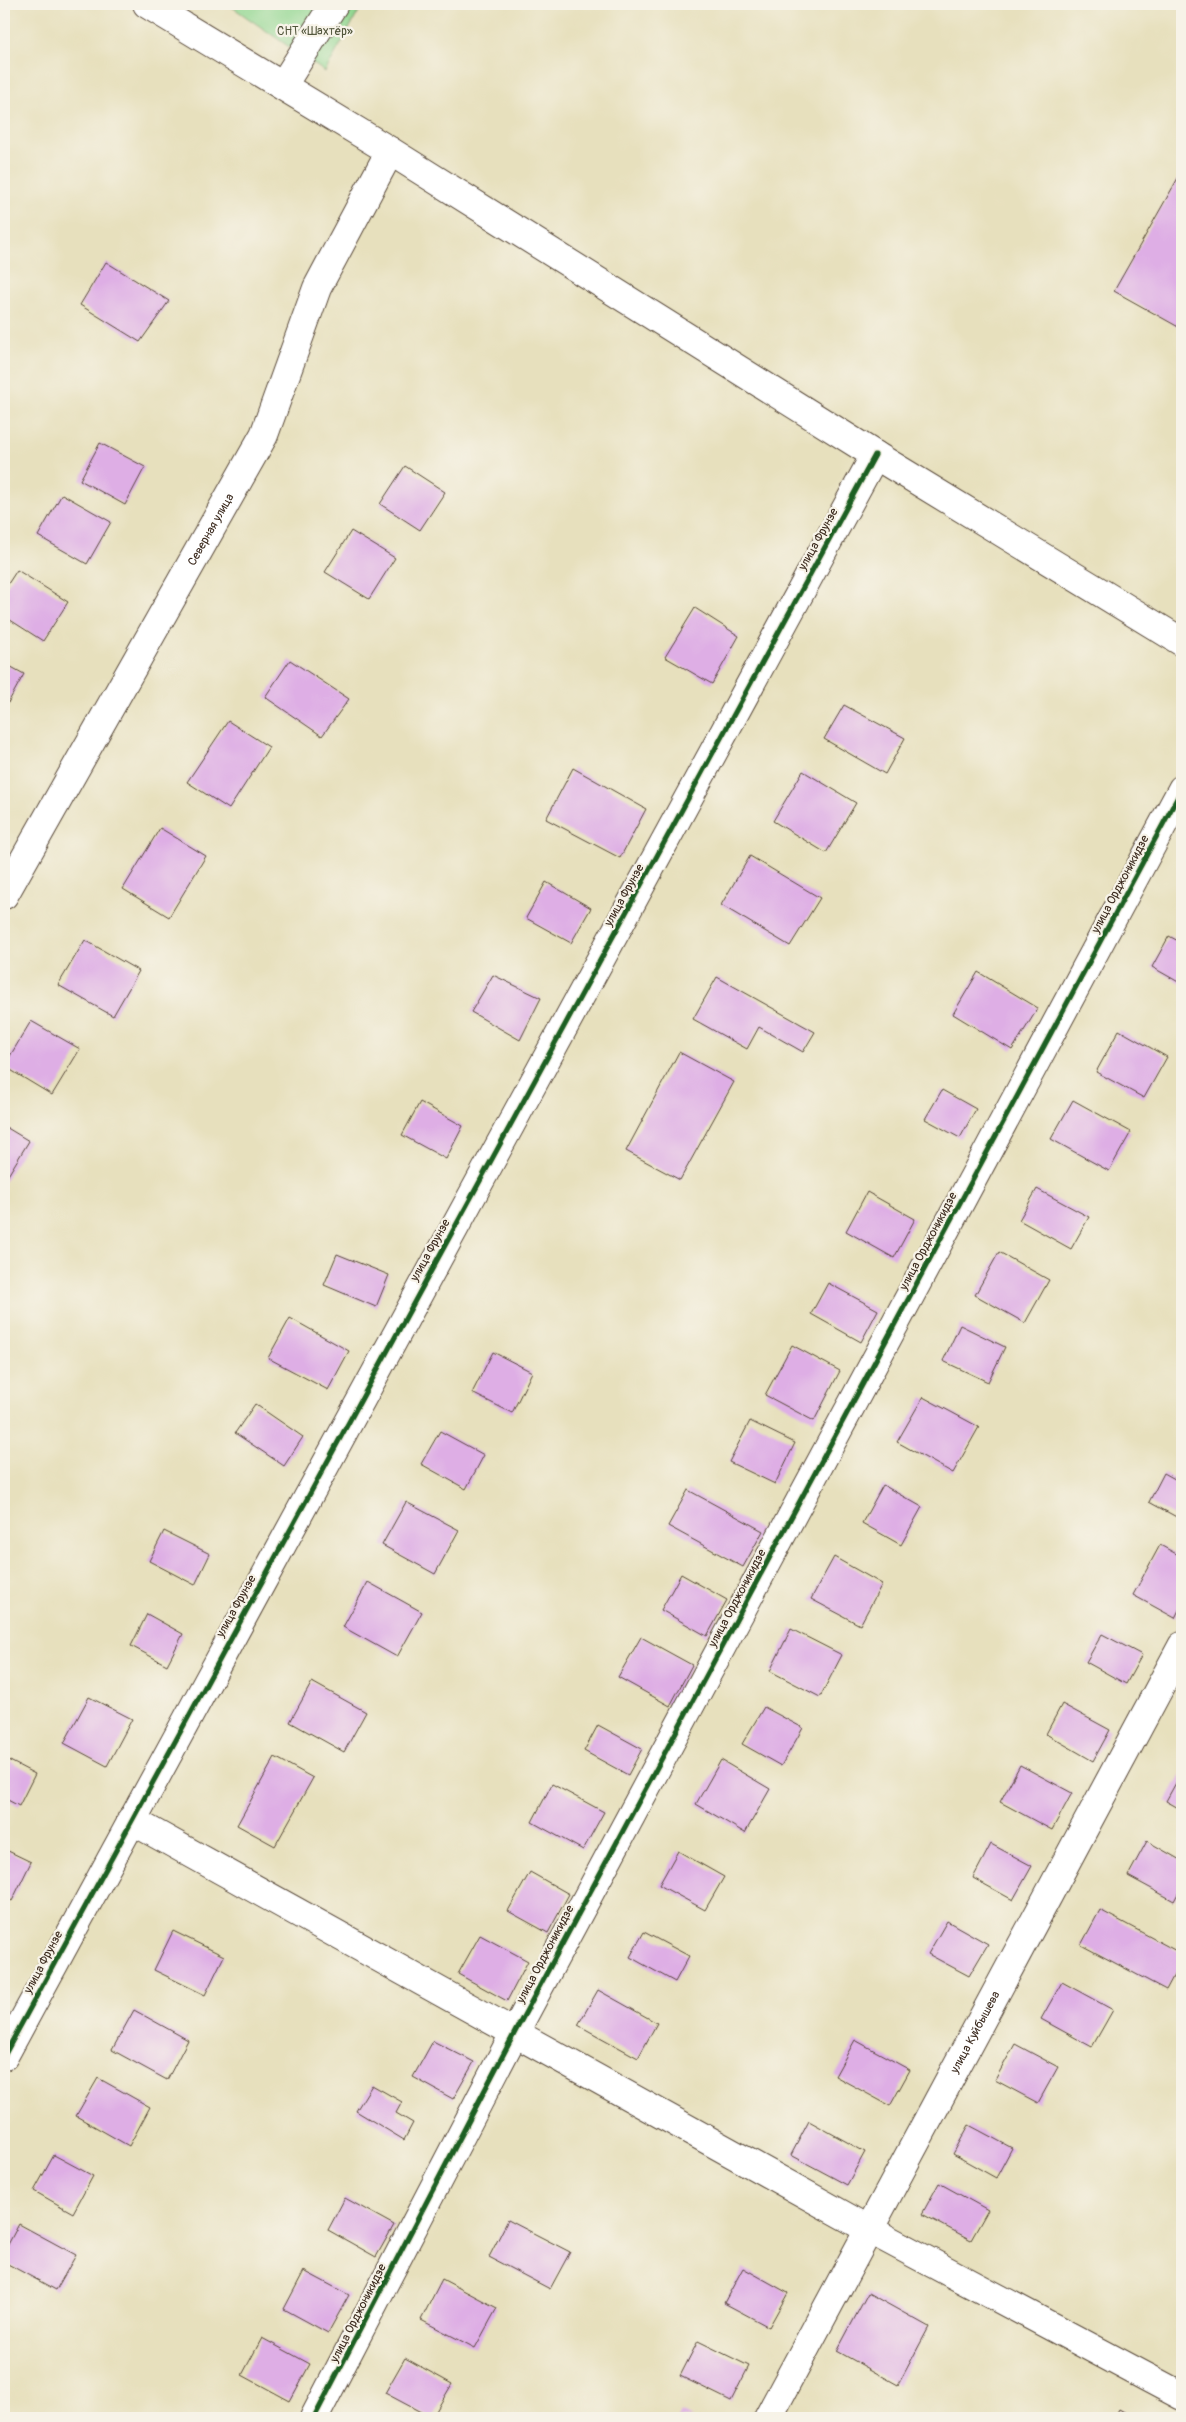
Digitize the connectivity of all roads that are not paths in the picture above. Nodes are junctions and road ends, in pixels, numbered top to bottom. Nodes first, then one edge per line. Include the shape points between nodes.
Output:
1 (147, 4) edge
2 (334, 4) edge
3 (283, 85) junction
4 (390, 151) junction
5 (875, 455) junction
6 (1182, 642) edge
7 (1182, 789) edge
8 (4, 895) edge
9 (1182, 1646) edge
10 (131, 1820) junction
11 (515, 2032) junction
12 (4, 2056) edge
13 (870, 2230) junction
14 (1182, 2396) edge
15 (314, 2418) edge
16 (768, 2418) edge

1 - 3 street
2 - 3 street
3 - 4 street
4 - 5 street
4 - 8 street, Северная улица via 317,288 264,435
5 - 6 street
5 - 10 street, улица Фрунзе
7 - 11 street, улица Орджоникидзе
9 - 13 street, улица Куйбышева
10 - 11 street
10 - 12 street, улица Фрунзе
11 - 13 street
11 - 15 street, улица Орджоникидзе
13 - 14 street
13 - 16 street, улица Куйбышева

